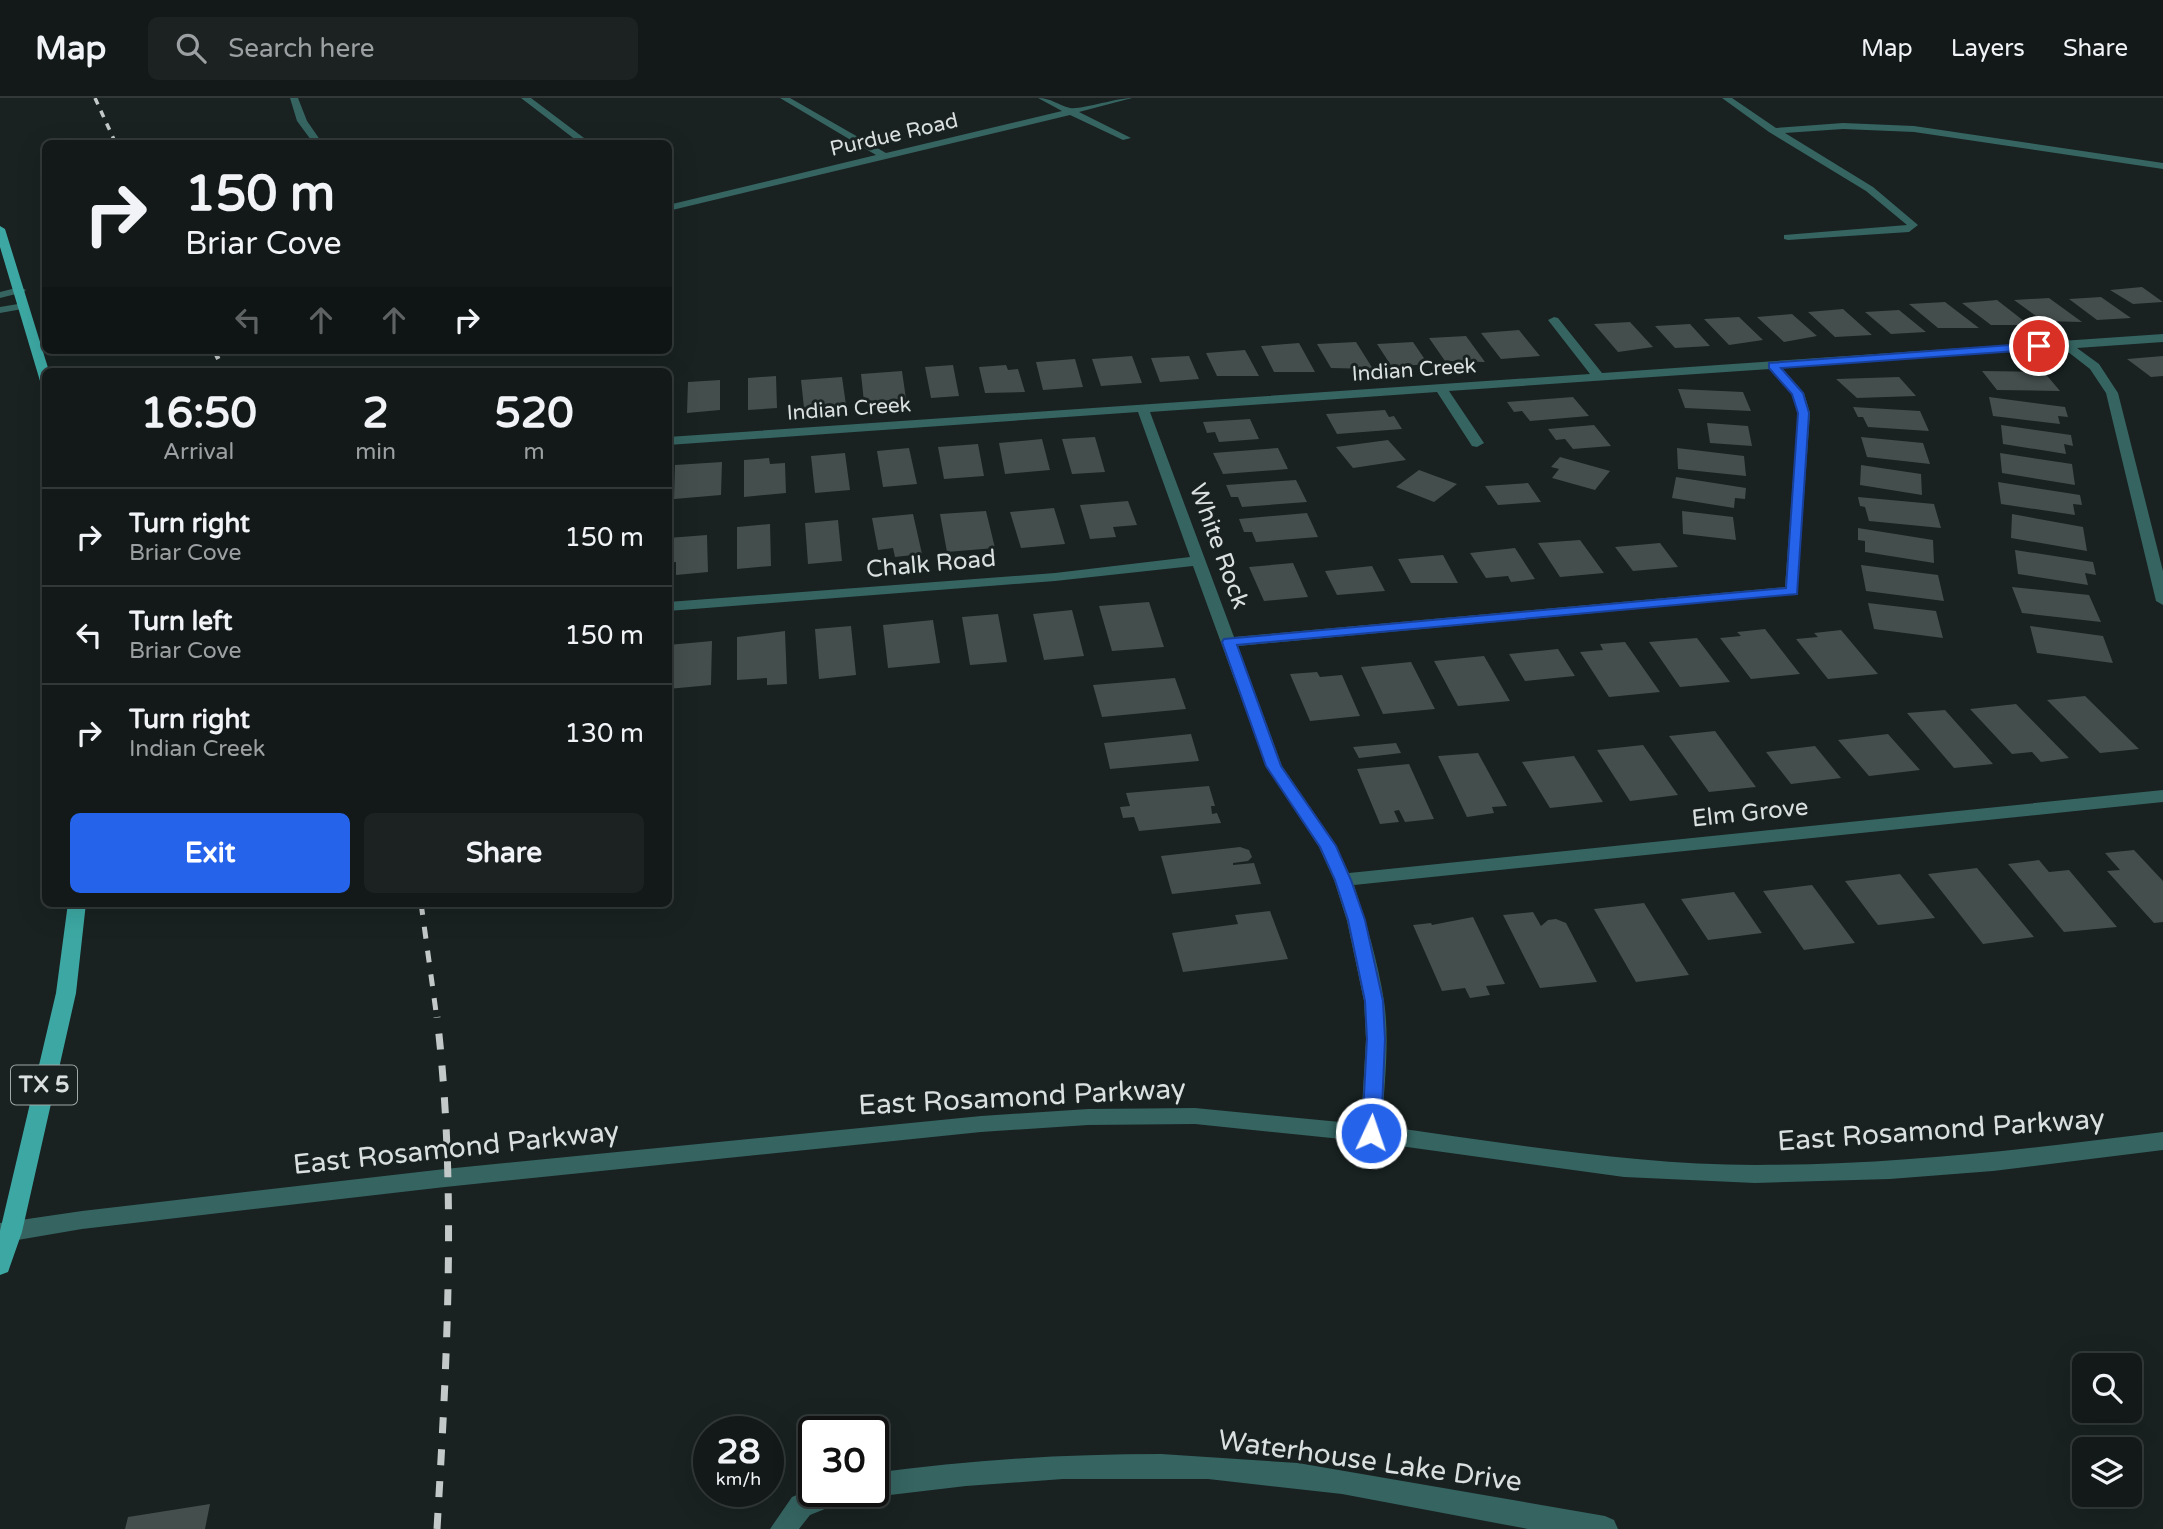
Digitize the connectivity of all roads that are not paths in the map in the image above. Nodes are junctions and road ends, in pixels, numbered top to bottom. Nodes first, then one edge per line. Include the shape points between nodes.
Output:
1 (294, 98) edge
2 (525, 98) edge
3 (784, 98) edge
4 (1042, 98) edge
5 (1128, 98) edge
6 (1726, 98) edge
7 (1072, 112) junction
8 (1775, 131) junction
9 (1126, 138) dead end
10 (316, 140) edge
11 (583, 140) edge
12 (886, 158) junction
13 (2163, 166) edge
14 (674, 207) edge
15 (0, 229) edge
16 (1788, 237) dead end
17 (20, 290) junction
18 (0, 295) edge
19 (24, 306) junction
20 (0, 310) edge
21 (1554, 320) dead end
22 (2163, 338) edge
23 (2066, 345) junction
24 (1773, 365) junction
25 (42, 368) edge
26 (1599, 377) junction
27 (1440, 387) junction
28 (1143, 409) junction
29 (672, 441) edge
30 (1477, 443) dead end
31 (1197, 561) junction
32 (2163, 601) edge
33 (672, 607) edge
34 (1229, 642) junction
35 (2163, 796) edge
36 (1343, 880) junction
37 (77, 907) edge
38 (1371, 1133) junction
39 (2163, 1141) edge
40 (5, 1233) edge
41 (0, 1265) edge
42 (889, 1482) edge
43 (800, 1507) edge
44 (783, 1529) edge
45 (1605, 1529) edge

1 - 10 street via 302,121
2 - 11 street
3 - 12 street
4 - 7 street
5 - 7 street, Purdue Road
6 - 8 street
7 - 9 street
7 - 12 street, Purdue Road
8 - 13 street via 1843,126 1914,129
8 - 16 street via 1829,163 1913,225 1909,229
12 - 14 street, Purdue Road
15 - 17 main road
17 - 18 street
17 - 19 main road
19 - 20 street
19 - 25 main road
21 - 26 street
22 - 23 street, Indian Creek
23 - 24 street, Indian Creek
23 - 32 street via 2095,368 2112,393
24 - 26 street, Indian Creek
24 - 34 street via 1798,393 1804,413 1792,592
26 - 27 street, Indian Creek
27 - 28 street, Indian Creek
27 - 30 street
28 - 29 street, Indian Creek
28 - 31 street, White Rock
31 - 33 street, Chalk Road via 1055,577
31 - 34 street, White Rock
34 - 36 street, White Rock via 1273,766 1328,846
35 - 36 street, Elm Grove
36 - 38 street, White Rock via 1374,1001
37 - 40 main road, TX 5 via 66,993
38 - 39 street, East Rosamond Parkway via 1624,1168 1755,1174 1993,1162
38 - 40 street, East Rosamond Parkway via 1195,1116 981,1124 445,1178
40 - 41 main road, TX 5
42 - 45 street, Waterhouse Lake Drive via 1021,1470 1142,1466 1254,1470
43 - 44 street

